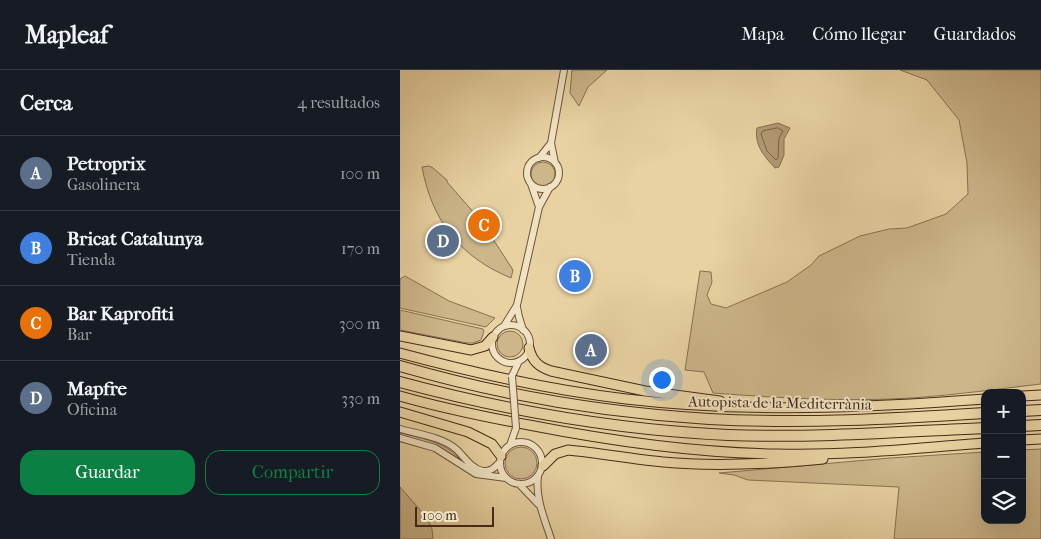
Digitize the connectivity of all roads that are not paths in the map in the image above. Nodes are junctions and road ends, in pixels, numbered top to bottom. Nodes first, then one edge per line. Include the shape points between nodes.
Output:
1 (564, 70) edge
2 (551, 143) junction
3 (540, 158) junction
4 (556, 164) junction
5 (531, 184) junction
6 (550, 187) junction
7 (539, 207) junction
8 (517, 305) junction
9 (504, 326) junction
10 (523, 330) junction
11 (400, 336) edge
12 (493, 337) junction
13 (529, 348) junction
14 (400, 353) edge
15 (519, 361) junction
16 (504, 362) junction
17 (400, 366) edge
18 (512, 376) junction
19 (400, 382) edge
20 (1041, 395) edge
21 (400, 396) edge
22 (1026, 396) edge
23 (981, 399) edge
24 (805, 408) junction
25 (1041, 410) edge
26 (1026, 411) edge
27 (400, 412) edge
28 (981, 413) edge
29 (1041, 425) edge
30 (1026, 426) edge
31 (516, 428) junction
32 (981, 428) edge
33 (400, 429) edge
34 (400, 438) edge
35 (1041, 439) edge
36 (1026, 440) edge
37 (526, 442) junction
38 (981, 443) edge
39 (510, 445) junction
40 (870, 451) junction
41 (500, 459) junction
42 (542, 466) junction
43 (538, 477) junction
44 (506, 478) junction
45 (519, 484) junction
46 (540, 507) junction
47 (552, 539) edge

1 - 2 street
2 - 3 street
2 - 4 street
3 - 4 street via 548,158
3 - 5 street via 532,161 528,168
4 - 6 street via 558,178
5 - 6 street via 540,189
5 - 7 street
6 - 7 street
7 - 8 street
8 - 9 street
8 - 10 street
9 - 10 street
9 - 12 street
10 - 13 street
11 - 12 highway via 471,350 485,346
12 - 16 street via 493,351
13 - 15 street
13 - 24 highway via 533,360 540,367 568,374 680,397
14 - 24 highway via 528,384 609,397 693,406
15 - 16 street
15 - 18 street
16 - 18 street
17 - 28 highway, Autopista de la Mediterrània via 497,391 664,416 801,421
18 - 31 street, bridge
19 - 32 highway, Autopista de la Mediterrània via 536,414 674,431 808,436
20 - 22 highway
21 - 40 highway via 497,419 647,446 777,454
23 - 24 highway
25 - 26 highway
27 - 41 highway via 480,437 492,444
29 - 30 highway
31 - 37 street
31 - 39 street
33 - 41 street via 451,445 481,471 493,469
34 - 44 street via 435,448 476,474
35 - 36 highway
37 - 39 street
37 - 42 street via 539,451
38 - 40 highway
39 - 41 street
40 - 42 highway via 844,457 727,465 665,462 568,450 554,454
41 - 44 street
42 - 43 street
43 - 45 street
43 - 46 street
44 - 45 street
45 - 46 street
46 - 47 street

